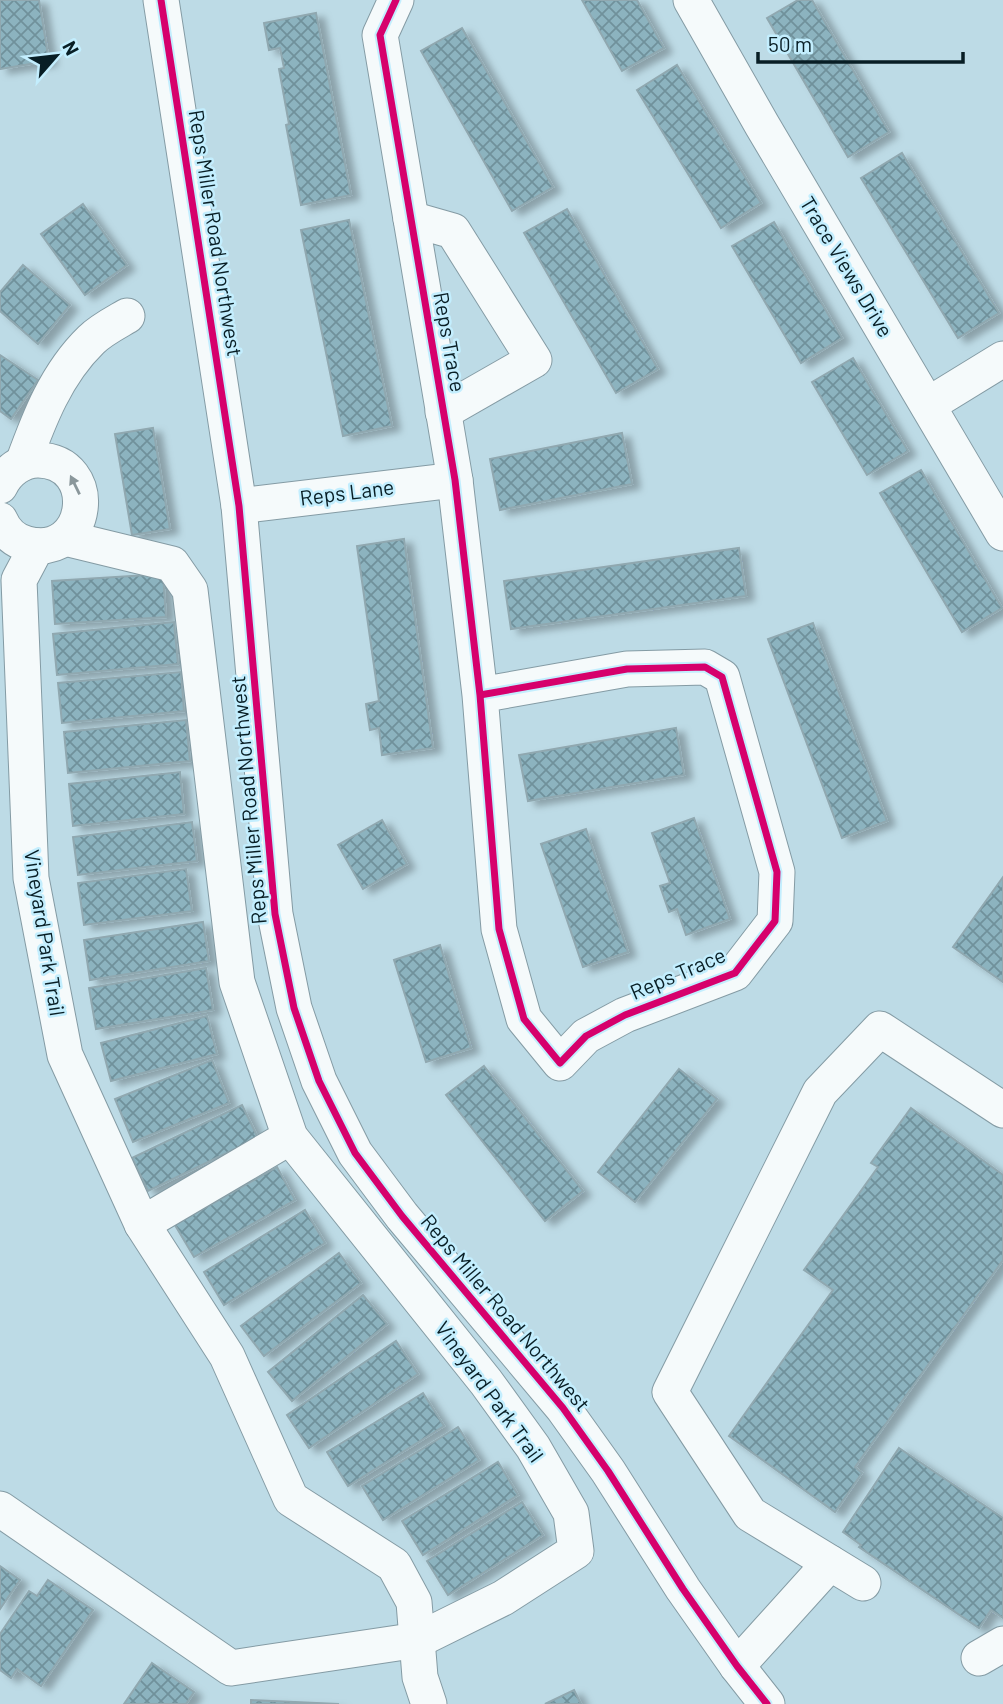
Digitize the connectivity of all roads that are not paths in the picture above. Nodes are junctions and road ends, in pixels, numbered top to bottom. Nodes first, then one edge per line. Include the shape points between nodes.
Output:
1 (161, 0) edge
2 (396, 0) edge
3 (691, 0) edge
4 (411, 219) junction
5 (127, 316) dead end
6 (1003, 359) edge
7 (928, 405) junction
8 (443, 412) junction
9 (11, 474) edge
10 (454, 480) junction
11 (239, 506) junction
12 (0, 523) edge
13 (1003, 533) edge
14 (51, 542) junction
15 (480, 695) junction
16 (1003, 1110) edge
17 (290, 1137) junction
18 (142, 1224) junction
19 (0, 1510) edge
20 (830, 1563) junction
21 (863, 1583) dead end
22 (418, 1640) junction
23 (737, 1666) junction
24 (429, 1704) edge
25 (767, 1704) edge

1 - 11 street, Reps Miller Road Northwest
2 - 4 street, Reps Trace via 380,35
3 - 7 street, Trace Views Drive
4 - 8 street, Reps Trace
4 - 8 street via 453,231 534,360
5 - 9 street via 92,338 75,358 50,395
6 - 7 street
7 - 13 street, Trace Views Drive
8 - 10 street, Reps Trace
14 -> 9 street, Vineyard Park Trail via 74,527 80,515 82,502 72,476 49,461 36,460
10 - 11 street, Reps Lane
10 - 15 street, Reps Trace
11 - 23 street, Reps Miller Road Northwest via 275,914 294,1008 319,1081 355,1153 563,1408
12 - 14 street, Vineyard Park Trail via 23,543
14 - 17 street, Vineyard Park Trail via 172,564 190,590 237,982
14 - 18 street, Vineyard Park Trail via 19,580 31,878 65,1055
15 - 15 street, Reps Trace via 627,669 705,667 722,677 776,872 775,921 736,973 625,1015 586,1036 560,1063 524,1019 499,929
16 - 20 street via 880,1029 820,1092 670,1392 750,1514
17 - 18 street
17 - 22 street, Vineyard Park Trail via 486,1382 533,1447 571,1513 576,1551 503,1598
18 - 22 street, Vineyard Park Trail via 227,1356 291,1499 394,1565 414,1602
19 - 22 street, Vineyard Park Trail via 231,1668
20 - 21 street
20 - 23 street
22 - 24 street, Vineyard Park Trail via 420,1677
23 - 25 street, Reps Miller Road Northwest

